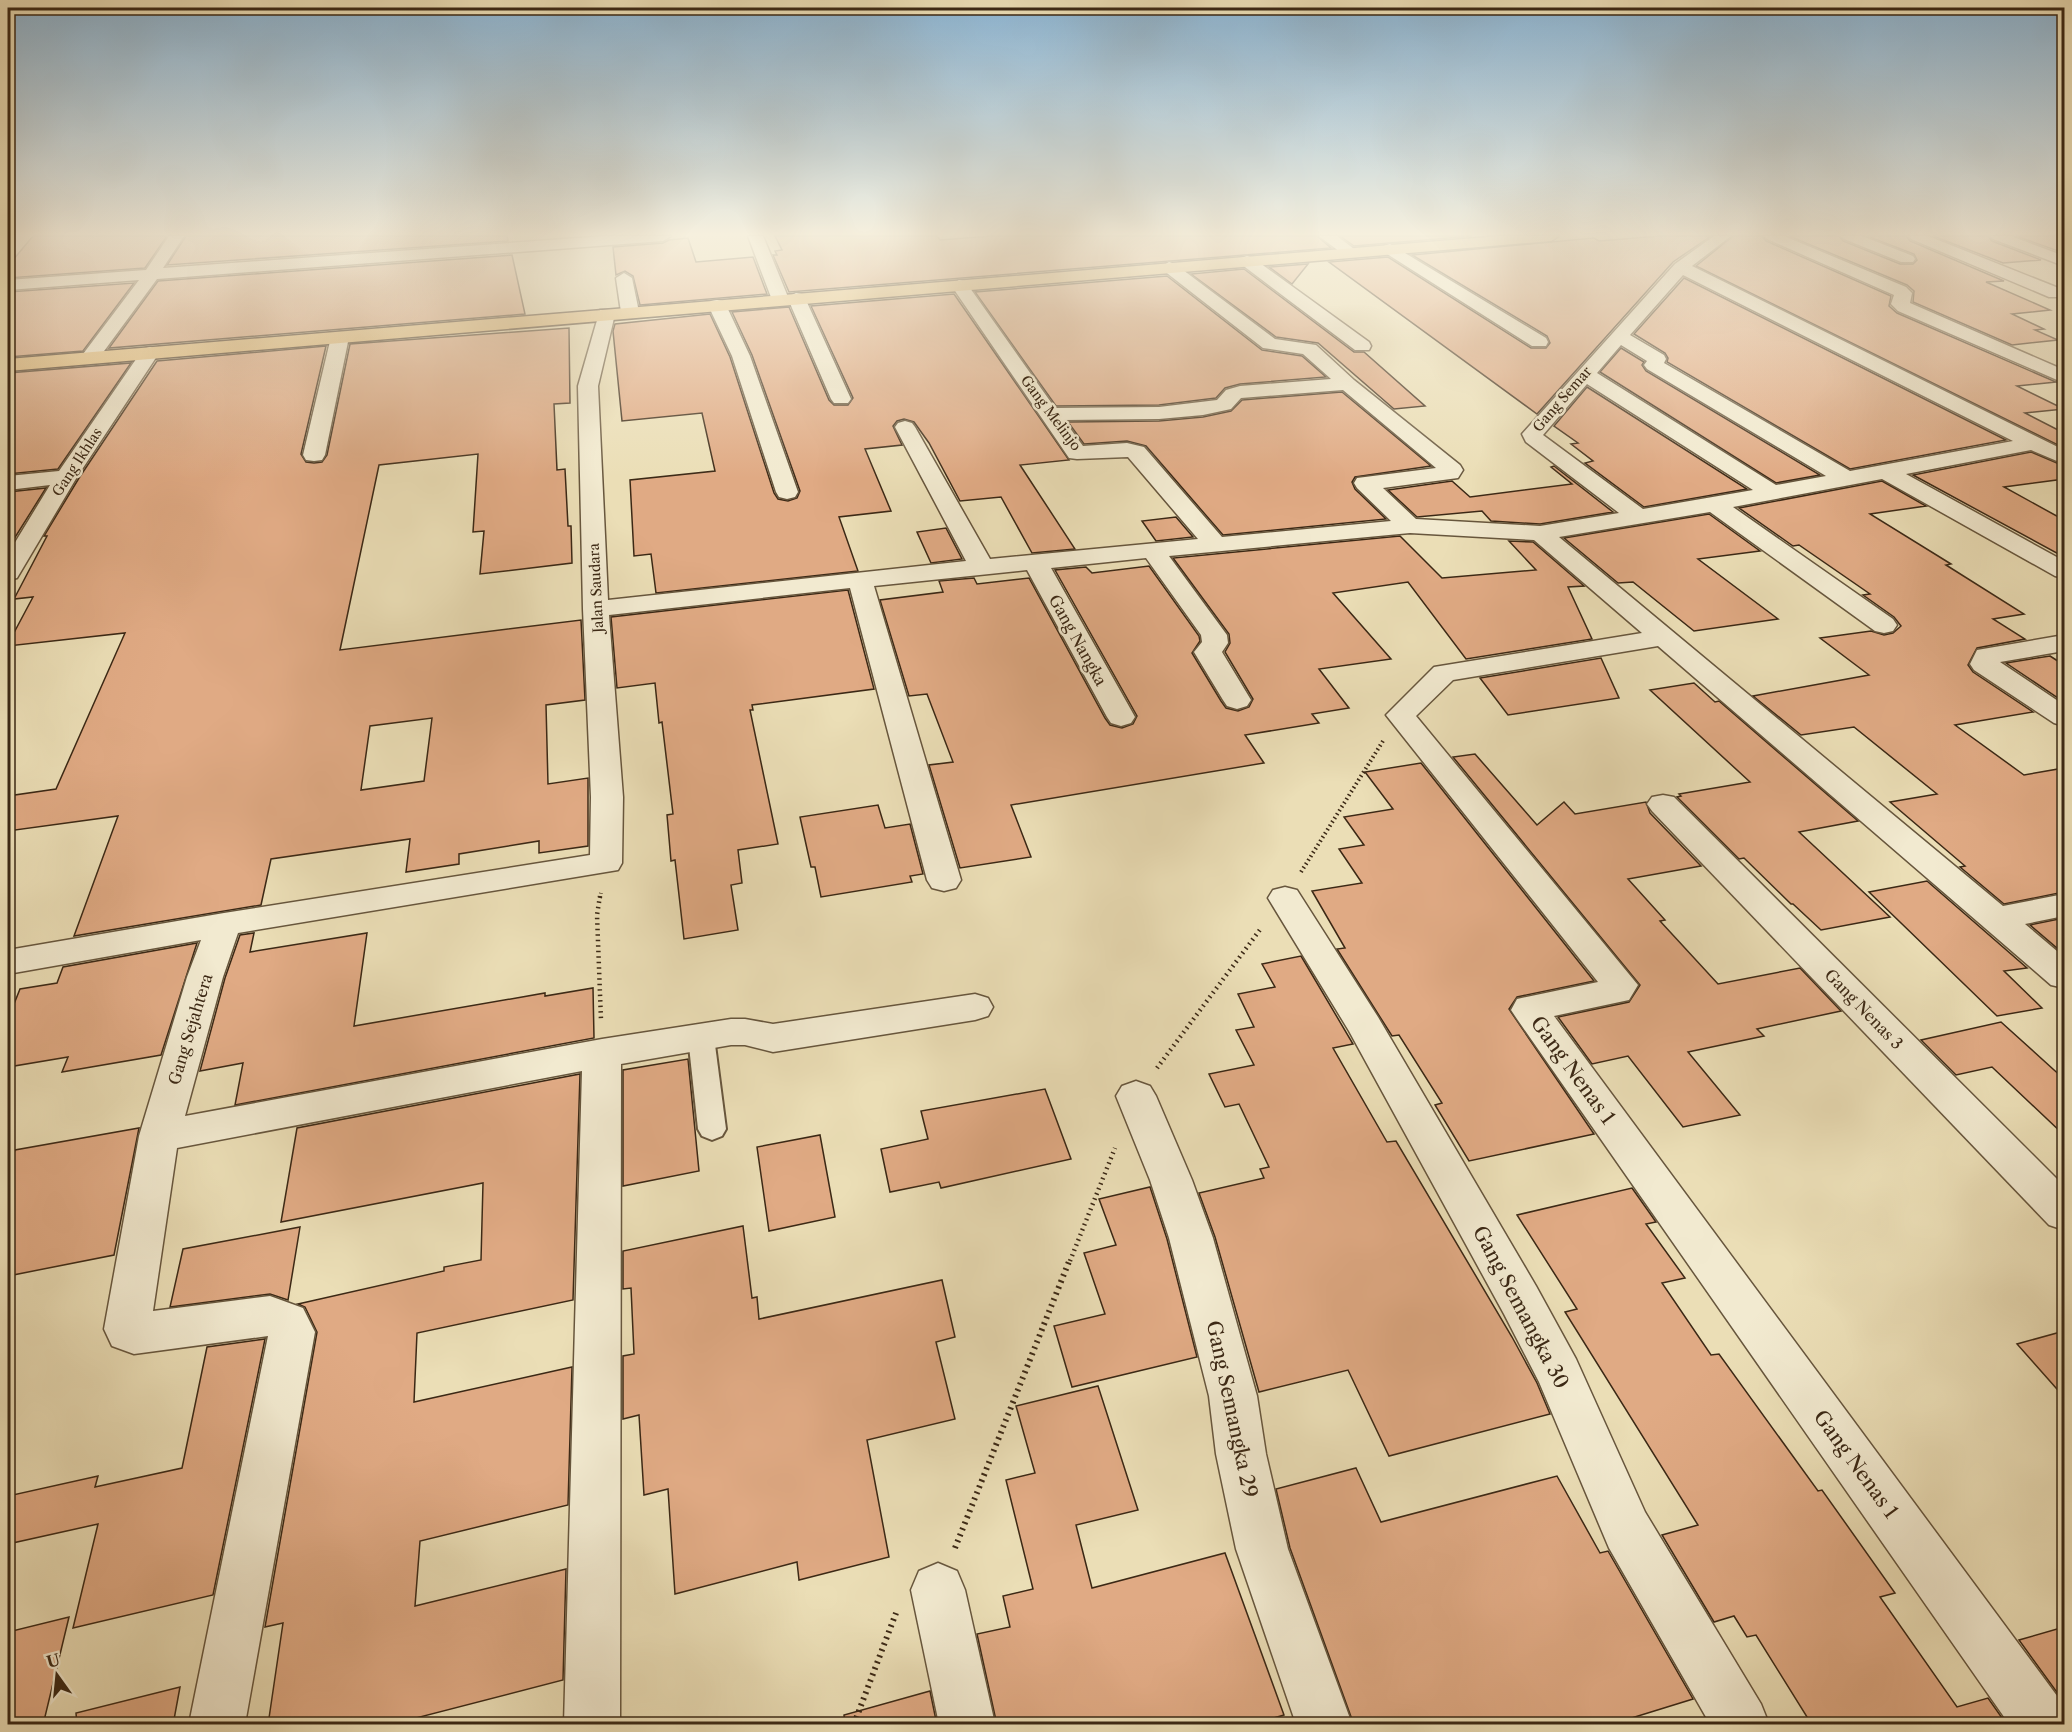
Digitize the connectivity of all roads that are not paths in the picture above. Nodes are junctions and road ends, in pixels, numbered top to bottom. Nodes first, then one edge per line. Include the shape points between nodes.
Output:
1 (120, 317) edge
2 (574, 317) edge
3 (616, 317) edge
4 (723, 317) edge
5 (797, 317) edge
6 (981, 317) edge
7 (1234, 317) edge
8 (1323, 317) edge
9 (1499, 317) edge
10 (1636, 317) edge
11 (1781, 317) edge
12 (1927, 317) edge
13 (1618, 336) junction
14 (340, 337) junction
15 (1539, 342) dead end
16 (1362, 346) dead end
17 (150, 353) junction
18 (89, 358) junction
19 (8, 365) edge
20 (1585, 374) junction
21 (2064, 377) edge
22 (1347, 384) junction
23 (841, 399) dead end
24 (1050, 414) junction
25 (905, 427) dead end
26 (2034, 443) junction
27 (314, 455) dead end
28 (2064, 458) edge
29 (1886, 471) junction
30 (66, 477) junction
31 (1847, 478) junction
32 (8, 483) edge
33 (788, 492) dead end
34 (1773, 493) junction
35 (1714, 504) junction
36 (1639, 517) junction
37 (1410, 526) junction
38 (1540, 532) junction
39 (1217, 546) junction
40 (1153, 551) junction
41 (1035, 562) junction
42 (982, 567) junction
43 (2064, 571) edge
44 (8, 573) edge
45 (860, 579) junction
46 (596, 609) junction
47 (1884, 625) dead end
48 (1666, 637) junction
49 (2064, 643) edge
50 (1238, 700) dead end
51 (1121, 717) dead end
52 (2064, 717) edge
53 (1663, 804) dead end
54 (945, 880) dead end
55 (1285, 898) road end
56 (2064, 905) edge
57 (1997, 919) junction
58 (224, 924) junction
59 (8, 962) edge
60 (2064, 976) edge
61 (975, 1007) dead end
62 (701, 1037) junction
63 (602, 1053) junction
64 (1136, 1096) road end
65 (712, 1129) dead end
66 (159, 1136) junction
67 (2064, 1213) edge
68 (938, 1590) road end
69 (217, 1725) edge
70 (592, 1725) edge
71 (967, 1725) edge
72 (1324, 1725) edge
73 (1741, 1725) edge
74 (2043, 1725) edge

1 - 18 street
2 - 14 highway
3 - 46 street, Jalan Saudara via 588,386
4 - 33 street via 741,356
5 - 23 street
6 - 24 street, Gang Melinjo
7 - 22 street via 1270,344 1309,349
8 - 16 street
9 - 15 street
10 - 13 street, Gang Semar
11 - 26 street
12 - 21 street
13 - 20 street, Gang Semar
13 - 31 street via 1656,359 1654,365
14 - 17 highway
14 - 27 street
17 - 18 highway
17 - 30 street, Gang Ikhlas
18 - 19 highway
20 - 34 street
20 - 36 street, Gang Semar via 1532,434 1533,438
22 - 24 street via 1240,392 1224,405 1176,412
22 - 37 street via 1453,471 1365,482
24 - 39 street, Gang Melinjo via 1078,453 1137,453
25 - 42 street
26 - 28 street
26 - 29 street
29 - 31 street
29 - 43 street
30 - 32 street
30 - 44 street, Gang Ikhlas
31 - 34 street
34 - 35 street
35 - 36 street
35 - 47 street
36 - 38 street
37 - 38 street
37 - 39 street
38 - 48 street
39 - 40 street
40 - 41 street
40 - 50 street via 1214,635 1215,643 1208,652
41 - 42 street
41 - 51 street, Gang Nangka
42 - 45 street
45 - 46 street
45 - 54 street
46 - 58 street, Jalan Saudara via 608,796 606,863
48 - 57 street
48 - 74 street, Gang Nenas 1 via 1444,673 1400,715 1620,985 1616,991 1530,1010
49 - 52 street via 1987,656 1984,664
53 - 67 street, Gang Nenas 3
55 - 73 street, Gang Semangka 30 via 1365,1026 1520,1300 1559,1374 1627,1530
56 - 57 street
57 - 60 street
58 - 59 street
58 - 66 street, Gang Sejahtera
61 - 62 street via 773,1038 745,1032
62 - 63 street
62 - 65 lane
63 - 66 street
63 - 70 street
64 - 72 street, Gang Semangka 29 via 1191,1238 1233,1396 1262,1549
66 - 69 street, Gang Sejahtera via 128,1332 270,1316 284,1318 292,1332
68 - 71 street

